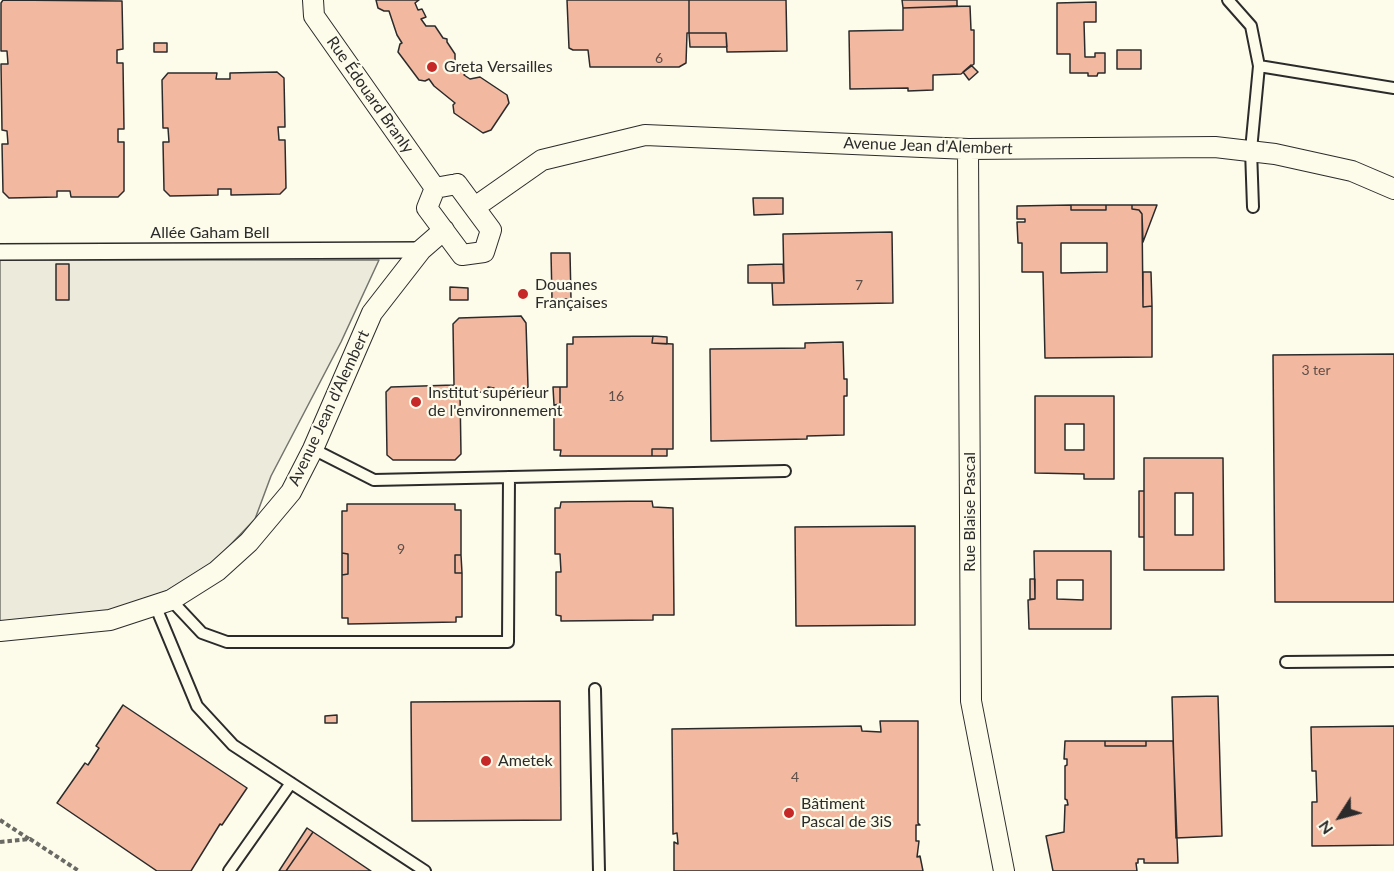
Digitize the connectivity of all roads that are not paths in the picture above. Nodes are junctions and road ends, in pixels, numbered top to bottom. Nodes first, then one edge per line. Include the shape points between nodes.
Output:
1 (313, 0) edge
2 (1228, 0) edge
3 (1259, 66) junction
4 (1394, 88) edge
5 (968, 149) junction
6 (1251, 150) junction
7 (435, 188) junction
8 (1394, 189) edge
9 (475, 207) junction
10 (1253, 207) dead end
11 (444, 230) junction
12 (421, 250) junction
13 (0, 252) edge
14 (313, 449) junction
15 (785, 471) dead end
16 (509, 477) junction
17 (163, 602) junction
18 (0, 630) edge
19 (1394, 661) edge
20 (1286, 662) dead end
21 (595, 689) dead end
22 (291, 783) junction
23 (229, 871) edge
24 (425, 871) edge
25 (599, 871) edge
26 (1004, 871) edge

1 - 7 street, Rue Édouard Branly via 314,16
2 - 3 lane via 1251,26
3 - 4 lane
3 - 6 lane
5 - 6 street, Avenue Jean d'Alembert
5 - 9 street, Avenue Jean d'Alembert via 645,135 542,160
5 - 26 street, Rue Blaise Pascal via 971,701
6 - 8 street, Avenue Jean d'Alembert via 1352,171
6 - 10 lane
7 - 9 street via 456,184
7 - 11 street via 427,208
9 - 11 street via 491,230 484,252 462,255
11 - 12 street, Avenue Jean d'Alembert
12 - 13 street, Allée Gaham Bell
12 - 14 street, Avenue Jean d'Alembert via 372,313
14 - 16 lane via 374,480
14 - 17 street, Avenue Jean d'Alembert via 291,492 249,542 218,571
15 - 16 lane
16 - 17 lane via 508,642 227,642 202,633
17 - 18 street, Avenue Jean d'Alembert via 110,621
17 - 22 lane via 197,706 233,745
19 - 20 lane
21 - 25 lane
22 - 23 lane
22 - 24 lane

